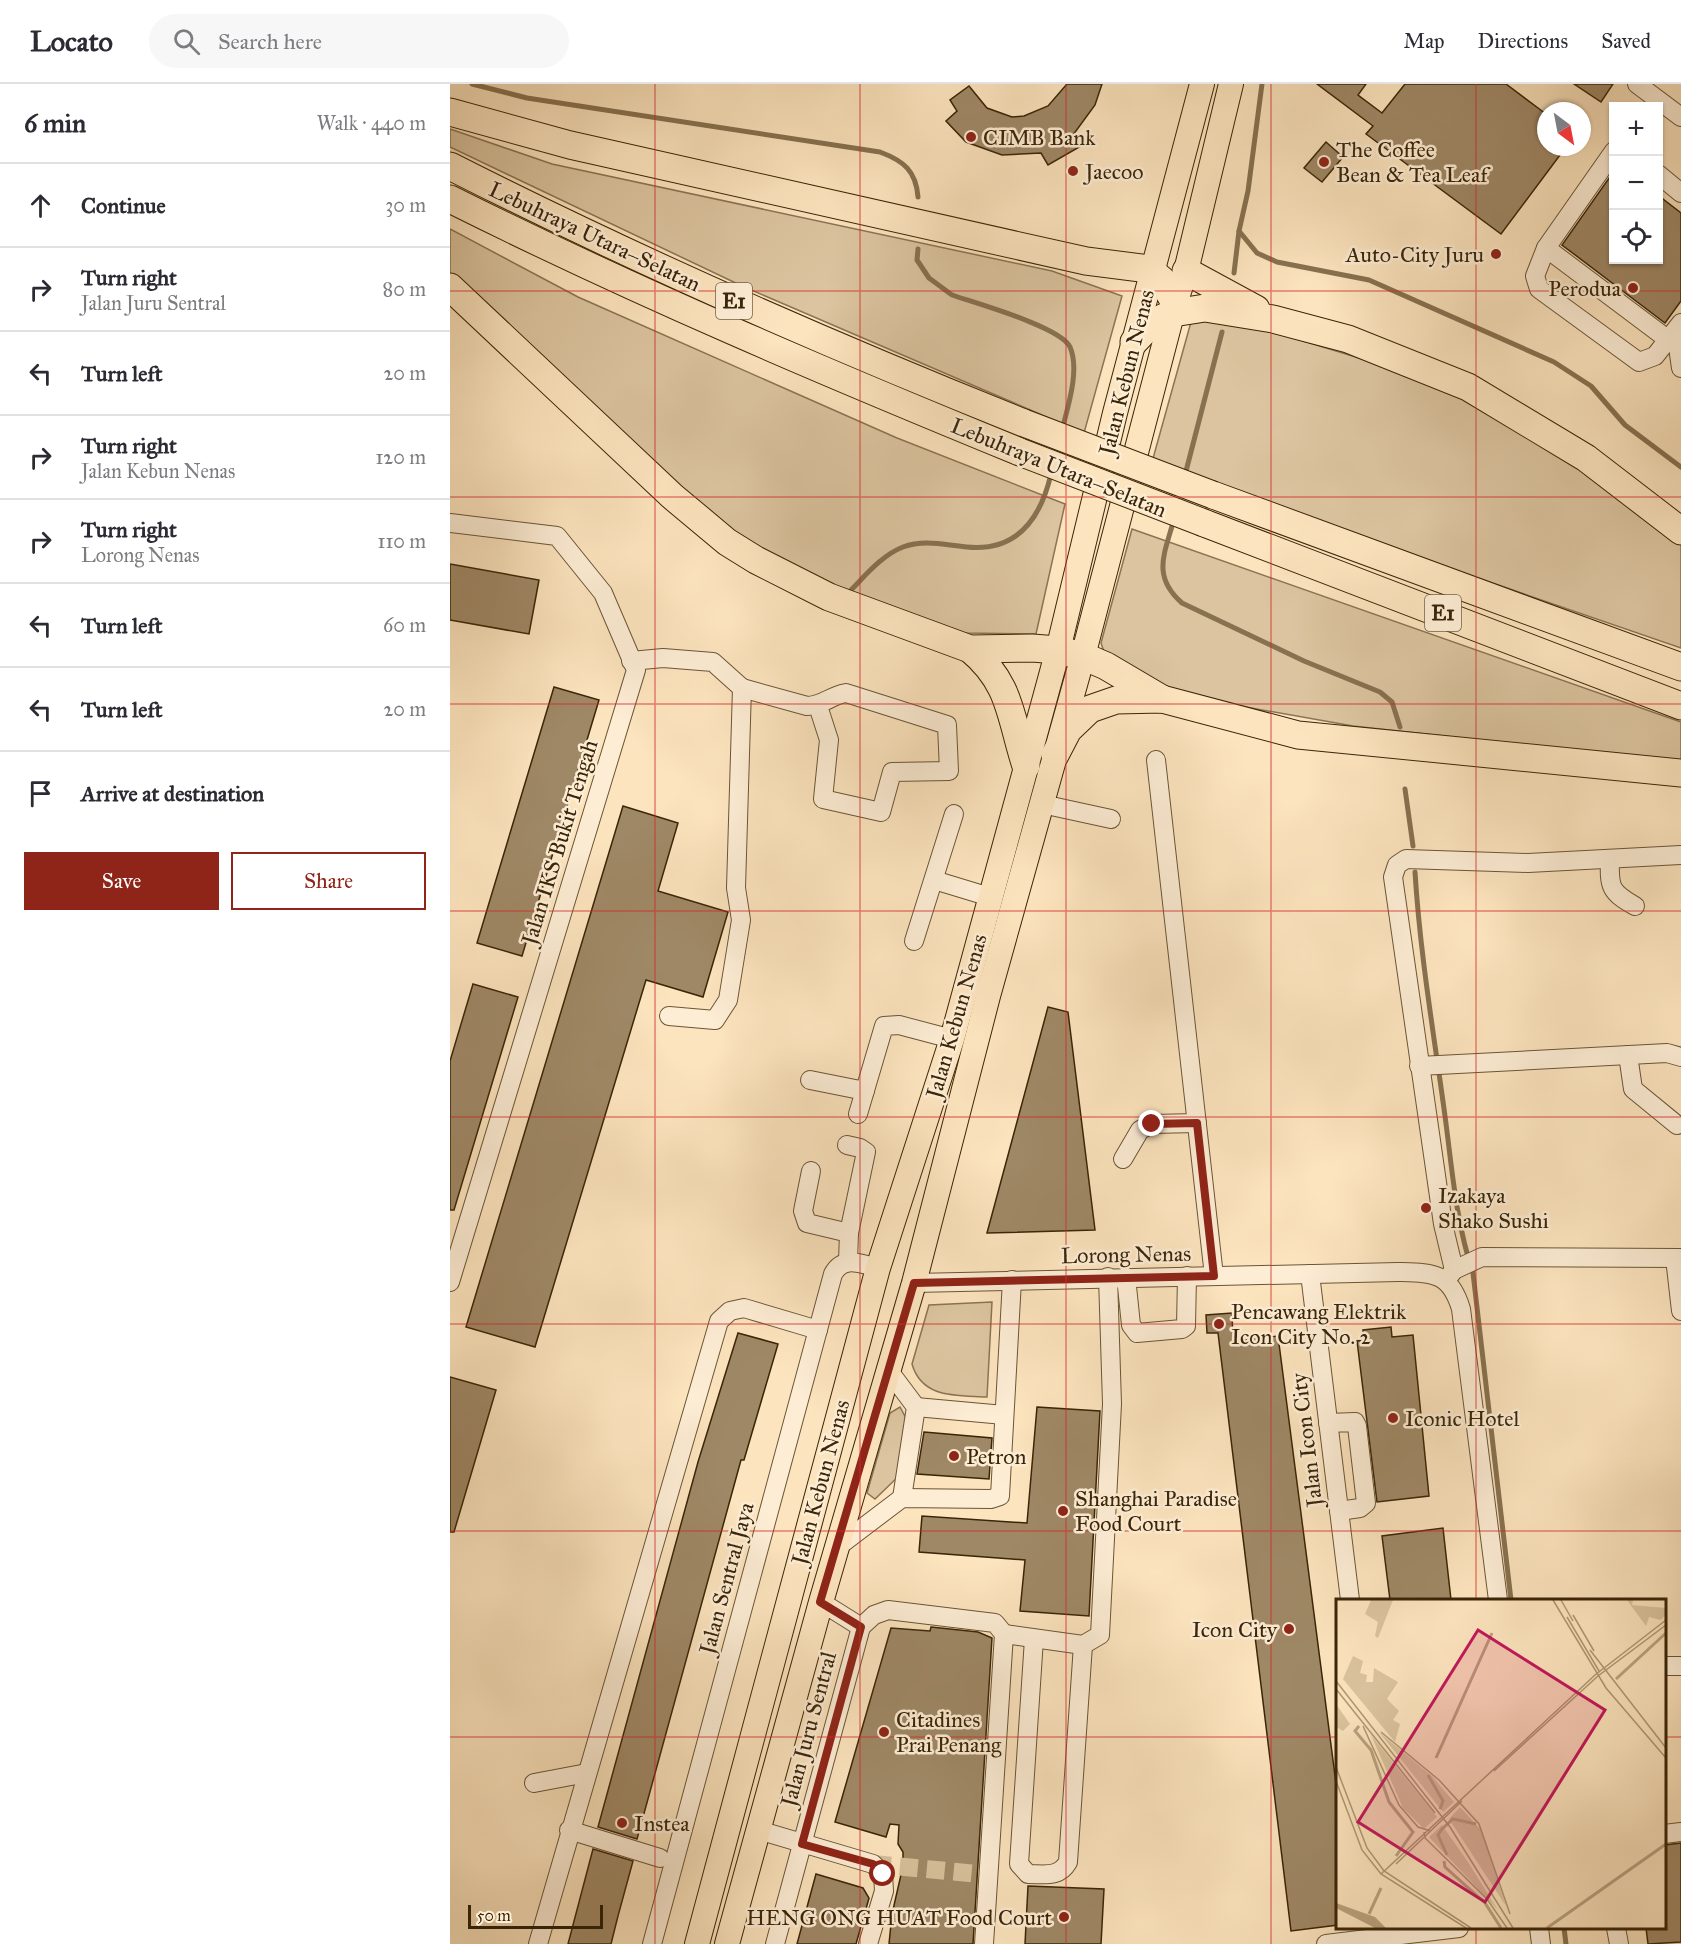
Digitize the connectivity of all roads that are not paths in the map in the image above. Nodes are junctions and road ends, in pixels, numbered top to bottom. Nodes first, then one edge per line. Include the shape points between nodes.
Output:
1 (1202, 84) edge
2 (1231, 84) edge
3 (1637, 84) edge
4 (1653, 102) edge
5 (1663, 107) edge
6 (450, 112) edge
7 (1681, 117) edge
8 (1610, 156) edge
9 (450, 166) edge
10 (1663, 177) edge
11 (1681, 193) edge
12 (450, 199) edge
13 (1546, 248) junction
14 (1155, 260) junction
15 (1186, 271) junction
16 (450, 287) edge
17 (1174, 308) junction
18 (1273, 319) junction
19 (1681, 323) edge
20 (1669, 339) junction
21 (1134, 342) junction
22 (1681, 368) edge
23 (450, 523) edge
24 (1681, 531) edge
25 (970, 649) junction
26 (1071, 653) junction
27 (631, 661) junction
28 (1681, 667) edge
29 (742, 688) junction
30 (1162, 699) junction
31 (818, 706) junction
32 (1681, 706) edge
33 (1054, 754) junction
34 (1156, 760) dead end
35 (1026, 766) junction
36 (1681, 773) edge
37 (1042, 804) junction
38 (954, 814) dead end
39 (1111, 819) dead end
40 (1681, 855) edge
41 (1610, 859) junction
42 (934, 880) junction
43 (990, 897) junction
44 (1635, 906) dead end
45 (914, 941) dead end
46 (669, 1016) dead end
47 (952, 1039) junction
48 (1628, 1055) junction
49 (1681, 1057) edge
50 (1431, 1065) junction
51 (810, 1080) dead end
52 (865, 1091) junction
53 (858, 1114) dead end
54 (1197, 1123) junction
55 (1677, 1125) dead end
56 (847, 1145) dead end
57 (1124, 1159) dead end
58 (811, 1171) dead end
59 (849, 1233) junction
60 (1678, 1258) edge
61 (848, 1261) junction
62 (878, 1268) junction
63 (1455, 1272) junction
64 (1310, 1274) junction
65 (1187, 1276) junction
66 (1214, 1276) junction
67 (1117, 1277) junction
68 (1012, 1280) junction
69 (450, 1282) edge
70 (914, 1283) junction
71 (1681, 1311) edge
72 (818, 1330) junction
73 (889, 1371) junction
74 (916, 1407) junction
75 (1004, 1415) junction
76 (1328, 1423) junction
77 (902, 1498) junction
78 (1339, 1510) junction
79 (836, 1548) junction
80 (1350, 1599) edge
81 (1498, 1599) edge
82 (820, 1602) junction
83 (861, 1627) junction
84 (1004, 1634) junction
85 (1034, 1639) junction
86 (1083, 1645) junction
87 (587, 1773) junction
88 (534, 1783) dead end
89 (569, 1830) junction
90 (758, 1830) junction
91 (1681, 1832) edge
92 (1666, 1834) edge
93 (802, 1844) junction
94 (660, 1858) dead end
95 (1450, 1929) edge
96 (1539, 1929) edge
97 (1616, 1929) edge
98 (1391, 1936) edge
99 (538, 1944) edge
100 (652, 1944) edge
101 (697, 1944) edge
102 (727, 1944) edge
103 (775, 1944) edge
104 (868, 1944) edge
105 (984, 1944) edge
106 (1326, 1944) edge
107 (1541, 1944) edge
108 (1619, 1944) edge

1 - 14 main road, Jalan Kebun Nenas
2 - 15 main road, Jalan Kebun Nenas
3 - 4 street
5 - 7 street
6 - 14 highway via 570,145 1086,261
8 - 13 street
9 - 28 highway, Lebuhraya Utara–Selatan / E1, bridge via 625,252 772,318 1024,423
10 - 11 street
12 - 32 highway, Lebuhraya Utara–Selatan / E1, bridge via 699,317 1020,452
13 - 20 street
13 - 20 street via 1535,276 1539,289 1639,362 1655,356
14 - 17 highway
14 - 21 main road, Jalan Kebun Nenas
15 - 17 main road, Jalan Kebun Nenas
15 - 18 highway
16 - 25 highway via 672,496 727,542 829,597
17 - 18 highway via 1205,308
17 - 21 highway
17 - 26 main road, Jalan Kebun Nenas
18 - 24 highway via 1348,339 1468,387 1586,458
19 - 20 street
20 - 22 street via 1678,346
21 - 26 main road, Jalan Kebun Nenas
23 - 27 street, Jalan IKS Bukit Tengah via 557,536 603,593
25 - 26 highway
25 - 35 highway via 985,661 1005,691
26 - 30 highway via 1106,666
26 - 33 main road, Jalan Kebun Nenas
26 - 35 main road, Jalan Kebun Nenas
27 - 29 street via 663,658 713,662
27 - 69 street, Jalan IKS Bukit Tengah via 636,670
29 - 31 street
29 - 46 street via 736,888 741,920 728,1000 715,1020
30 - 33 highway via 1116,700 1090,709 1068,730
30 - 36 highway via 1298,735
31 - 31 street via 831,696 846,693 947,725 949,771 892,772 881,812 823,799 829,740
33 - 37 main road, Jalan Kebun Nenas
34 - 54 street
35 - 43 main road, Jalan Kebun Nenas
37 - 39 street
37 - 70 main road, Jalan Kebun Nenas
38 - 42 street
40 - 41 street
41 - 44 street via 1610,884 1618,896
41 - 50 street via 1528,864 1406,859 1397,865 1393,878
42 - 43 street
42 - 45 street
43 - 47 main road, Jalan Kebun Nenas
47 - 52 street via 899,1025 884,1026
47 - 62 main road, Jalan Kebun Nenas
48 - 49 street via 1667,1053
48 - 50 street
48 - 55 street via 1633,1089
50 - 63 street via 1443,1224
51 - 52 street
52 - 53 street
54 - 57 street via 1152,1124 1140,1130
54 - 66 street
56 - 59 street via 866,1152
58 - 59 street via 803,1211 807,1223
59 - 61 street
60 - 63 street via 1482,1257
60 - 71 street
61 - 62 street
61 - 72 street, Jalan Sentral Jaya via 838,1265 833,1274
62 - 101 main road, Jalan Kebun Nenas
63 - 64 street, Lorong Nenas
63 - 81 street
64 - 66 street, Lorong Nenas
64 - 76 street, Jalan Icon City
65 - 66 street, Lorong Nenas
65 - 67 street, Lorong Nenas
65 - 67 street via 1186,1326 1137,1333
67 - 68 street, Lorong Nenas
67 - 86 street via 1102,1624 1100,1635
68 - 70 street, Lorong Nenas
68 - 75 street
70 - 73 main road, Jalan Kebun Nenas
72 - 87 street via 744,1308 730,1311 719,1321
72 - 100 street, Jalan Sentral Jaya
73 - 74 street
73 - 79 main road, Jalan Kebun Nenas
74 - 75 street
74 - 77 street
75 - 77 street via 1000,1496
76 - 78 street, Jalan Icon City
76 - 78 street via 1355,1422 1357,1426 1366,1503 1360,1508
77 - 79 street
78 - 80 street, Jalan Icon City
79 - 82 main road, Jalan Kebun Nenas
82 - 83 street
82 - 90 main road, Jalan Kebun Nenas
83 - 84 street via 874,1615 888,1610 995,1623
83 - 93 street, Jalan Juru Sentral
84 - 85 street
84 - 105 street
85 - 86 street
85 - 86 street via 1019,1864 1028,1874 1056,1875 1068,1862
87 - 88 street
87 - 89 street
89 - 94 street
89 - 99 street
90 - 93 street, Jalan Juru Sentral
90 - 102 main road, Jalan Kebun Nenas
91 - 92 street
93 - 103 street, Jalan Juru Sentral
93 - 104 street via 873,1864 883,1874 884,1891
95 - 98 street
96 - 107 street
97 - 108 street
98 - 106 street

